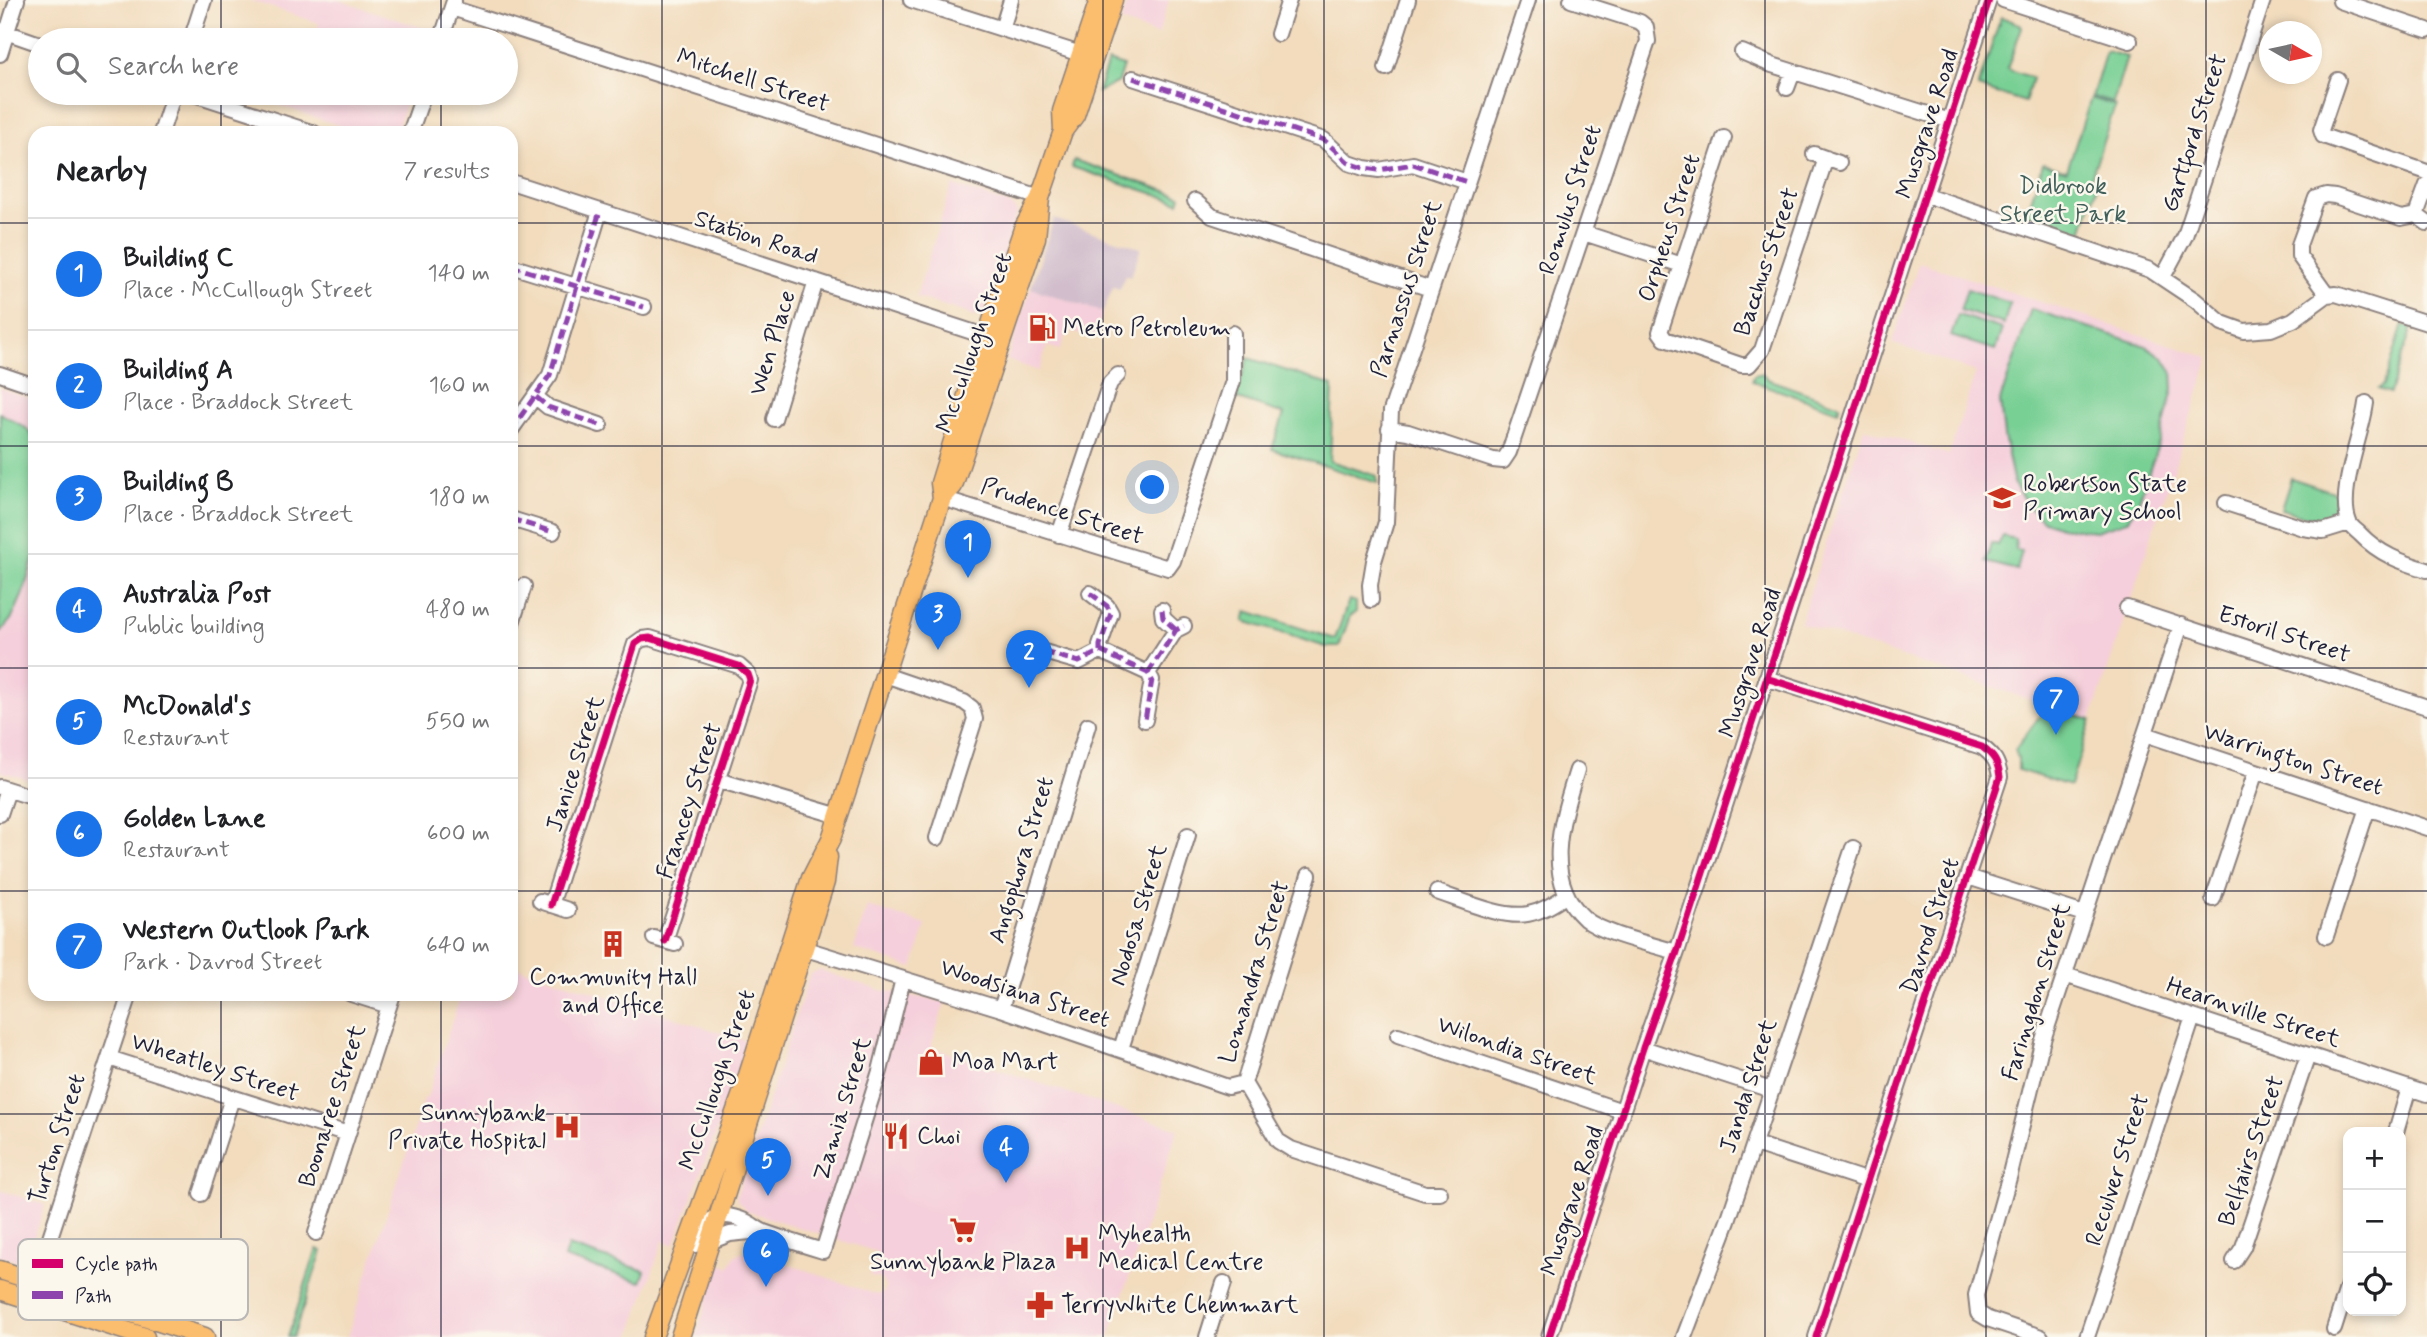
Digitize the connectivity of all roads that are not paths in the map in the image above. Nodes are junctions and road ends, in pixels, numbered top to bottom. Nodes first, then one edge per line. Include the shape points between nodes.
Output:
1 (17, 0) edge
2 (204, 0) edge
3 (911, 0) edge
4 (1011, 0) edge
5 (1099, 0) edge
6 (1114, 0) edge
7 (1289, 0) edge
8 (1408, 0) edge
9 (1528, 0) edge
10 (1571, 0) edge
11 (1989, 0) edge
12 (2003, 0) edge
13 (2263, 0) edge
14 (2340, 1) edge
15 (453, 4) edge
16 (1608, 6) edge
17 (195, 28) edge
18 (445, 28) edge
19 (1002, 29) junction
20 (2427, 30) edge
21 (3, 32) edge
22 (1278, 34) dead end
23 (28, 40) edge
24 (2130, 41) dead end
25 (1742, 52) dead end
26 (0, 54) edge
27 (1088, 56) junction
28 (1386, 68) dead end
29 (1793, 72) junction
30 (1133, 78) dead end
31 (2338, 80) dead end
32 (1787, 88) dead end
33 (170, 105) edge
34 (228, 105) edge
35 (420, 105) edge
36 (1950, 121) junction
37 (163, 126) edge
38 (292, 126) edge
39 (413, 126) edge
40 (1724, 138) dead end
41 (1826, 158) dead end
42 (2427, 172) edge
43 (1467, 181) junction
44 (518, 184) edge
45 (2427, 185) edge
46 (1926, 195) junction
47 (1040, 198) junction
48 (1195, 201) dead end
49 (600, 211) junction
50 (2421, 219) edge
51 (1584, 233) junction
52 (1682, 265) junction
53 (518, 268) edge
54 (2163, 277) junction
55 (816, 281) junction
56 (576, 287) junction
57 (1431, 289) junction
58 (2327, 295) junction
59 (644, 307) dead end
60 (2427, 323) edge
61 (1660, 332) joint
62 (1233, 333) dead end
63 (994, 339) junction
64 (0, 374) edge
65 (1118, 375) dead end
66 (28, 384) edge
67 (536, 397) junction
68 (2366, 403) dead end
69 (774, 419) dead end
70 (518, 421) edge
71 (600, 425) dead end
72 (1389, 429) junction
73 (942, 498) junction
74 (2226, 503) dead end
75 (518, 521) edge
76 (2349, 523) junction
77 (553, 532) dead end
78 (1059, 535) junction
79 (2427, 570) edge
80 (524, 586) dead end
81 (1090, 593) dead end
82 (1371, 600) dead end
83 (518, 604) edge
84 (2127, 608) dead end
85 (1162, 610) dead end
86 (2180, 625) junction
87 (642, 639) joint
88 (1100, 651) junction
89 (1044, 652) dead end
90 (1148, 673) junction
91 (885, 676) junction
92 (1766, 678) junction
93 (2427, 707) edge
94 (1145, 720) dead end
95 (1088, 725) dead end
96 (2145, 734) junction
97 (1577, 770) dead end
98 (2256, 771) junction
99 (718, 780) junction
100 (4, 788) edge
101 (28, 796) edge
102 (2368, 808) junction
103 (0, 814) edge
104 (839, 816) junction
105 (2427, 828) edge
106 (1188, 835) dead end
107 (937, 838) dead end
108 (1853, 848) dead end
109 (1309, 875) dead end
110 (1968, 877) junction
111 (1437, 892) dead end
112 (1567, 895) junction
113 (2213, 899) dead end
114 (568, 910) dead end
115 (2084, 914) junction
116 (2326, 936) dead end
117 (664, 941) dead end
118 (797, 946) junction
119 (1677, 952) junction
120 (2066, 975) junction
121 (903, 979) junction
122 (128, 1001) edge
123 (391, 1001) edge
124 (1000, 1009) junction
125 (2193, 1017) junction
126 (1398, 1035) dead end
127 (1643, 1048) junction
128 (1121, 1049) junction
129 (2308, 1055) junction
130 (109, 1058) junction
131 (1244, 1083) junction
132 (2409, 1088) junction
133 (1771, 1090) junction
134 (2427, 1094) edge
135 (232, 1098) junction
136 (1622, 1111) junction
137 (2397, 1127) edge
138 (348, 1134) junction
139 (1755, 1144) junction
140 (1868, 1181) junction
141 (1440, 1193) dead end
142 (201, 1194) dead end
143 (717, 1217) junction
144 (760, 1231) junction
145 (316, 1233) dead end
146 (50, 1239) edge
147 (709, 1242) junction
148 (682, 1254) junction
149 (2234, 1261) dead end
150 (0, 1270) edge
151 (18, 1276) edge
152 (1224, 1283) dead end
153 (0, 1290) edge
154 (18, 1295) edge
155 (2343, 1301) edge
156 (91, 1320) edge
157 (154, 1320) edge
158 (2334, 1329) dead end
159 (134, 1335) edge
160 (205, 1337) edge
161 (653, 1337) edge
162 (680, 1337) edge
163 (1207, 1337) edge
164 (1549, 1337) edge
165 (1684, 1337) edge
166 (1816, 1337) edge
167 (2041, 1337) edge
168 (2087, 1337) edge

1 - 21 street
2 - 17 street
3 - 19 street
4 - 19 street
5 - 27 main road, McCullough Street
6 - 27 main road, McCullough Street
7 - 22 street
8 - 28 street
9 - 43 street, Parnassus Street
10 - 16 street, Romulus Street
11 - 36 street, Musgrave Road
12 - 24 street
13 - 54 street, Gartford Street via 2185,236
14 - 20 street
15 - 18 street
15 - 47 street, Mitchell Street
16 - 51 street, Romulus Street via 1646,27 1648,41
19 - 27 street
21 - 23 street
21 - 26 street
25 - 29 street
27 - 47 main road, McCullough Street via 1062,111 1063,131
29 - 32 street
29 - 36 street
30 - 43 street via 1324,140 1357,166 1379,170 1413,164
31 - 42 street via 2323,136
33 - 37 street
34 - 38 street
35 - 39 street
36 - 46 street, Musgrave Road
40 - 52 street, Orpheus Street
41 - 61 street, Bacchus Street via 1758,358 1741,365 1665,339
43 - 57 street, Parnassus Street
44 - 49 street, Station Road
45 - 50 street
46 - 54 street
46 - 92 street, Musgrave Road
47 - 63 main road, McCullough Street via 1036,238
48 - 57 street via 1212,216
49 - 55 street, Station Road
49 - 56 street
50 - 58 street via 2401,218 2335,196 2316,198 2299,256
51 - 52 street
51 - 72 street, Romulus Street via 1503,461
52 - 61 street, Orpheus Street
53 - 56 street
54 - 58 street via 2222,323 2244,331 2271,329 2293,320
55 - 63 street, Station Road
55 - 69 street, Wen Place
56 - 59 street
56 - 67 street via 550,375
57 - 72 street, Parnassus Street
58 - 60 street
62 - 78 street, Prudence Street via 1233,381 1168,568
63 - 73 main road, McCullough Street via 940,483
64 - 66 street
65 - 78 street via 1110,383
67 - 70 street
67 - 71 street via 548,407
68 - 76 street via 2349,477
72 - 82 street, Parnassus Street via 1386,522 1374,561
73 - 78 street, Prudence Street
73 - 91 main road, McCullough Street
74 - 76 street via 2303,528 2323,530
75 - 77 street
76 - 79 street via 2374,549
80 - 83 street
81 - 88 street via 1111,613
84 - 86 street, Estoril Street
85 - 90 street via 1163,618 1180,628
86 - 93 street, Estoril Street
86 - 96 street, Faringdon Street
87 - 99 street, Francey Street via 739,666 748,674 750,680
87 - 114 street, Janice Street via 635,644 545,903
88 - 89 street via 1079,662
88 - 90 street
90 - 94 street via 1152,680
91 - 104 main road, McCullough Street
91 - 107 street via 972,708 975,719
92 - 110 street, Davrod Street via 1982,747 1993,755 2000,777
92 - 119 street, Musgrave Road
95 - 124 street, Angophora Street
96 - 98 street, Warrington Street
96 - 115 street, Faringdon Street
97 - 112 street via 1558,843
98 - 102 street, Warrington Street
98 - 113 street
99 - 104 street
99 - 117 street, Francey Street
100 - 101 street
100 - 103 street
102 - 105 street, Warrington Street
102 - 116 street
104 - 118 main road, McCullough Street via 825,882
106 - 128 street, Nodosa Street
108 - 133 street, Janda Street
109 - 131 street, Lomandra Street
110 - 115 street
110 - 140 street, Davrod Street
111 - 112 street via 1524,915
112 - 119 street via 1586,919
115 - 120 street, Faringdon Street
118 - 121 street, Woodsiana Street
118 - 143 main road, McCullough Street
118 - 148 main road, McCullough Street
119 - 127 street, Musgrave Road
120 - 125 street, Hearnville Street
120 - 167 street, Faringdon Street via 2042,1043 1976,1294 1978,1313 1987,1320
121 - 124 street, Woodsiana Street
121 - 144 street, Zamia Street via 880,1071 822,1251
122 - 130 street, Turton Street
123 - 138 street, Boonaree Street
124 - 128 street, Woodsiana Street
125 - 129 street, Hearnville Street
125 - 168 street, Reculver Street
126 - 136 street, Wilondia Street
127 - 133 street
127 - 136 street, Musgrave Road
128 - 131 street, Woodsiana Street via 1228,1087
129 - 132 street, Hearnville Street
129 - 149 street, Belfairs Street via 2243,1247
130 - 135 street, Wheatley Street
130 - 146 street, Turton Street
131 - 141 street via 1278,1141 1291,1150 1425,1193
132 - 134 street, Hearnville Street
132 - 137 street
133 - 139 street, Janda Street
135 - 138 street, Wheatley Street
135 - 142 street
136 - 164 street, Musgrave Road
138 - 145 street, Boonaree Street
139 - 140 street
139 - 165 street, Janda Street
140 - 166 street, Davrod Street
143 - 144 street via 733,1217
143 - 147 main road, McCullough Street
143 - 148 street via 706,1223 695,1246
144 - 147 street via 733,1233
147 - 162 main road, McCullough Street
148 - 161 main road, McCullough Street
150 - 151 main road
152 - 163 street
153 - 154 main road
155 - 158 street
156 - 159 main road
157 - 160 main road

